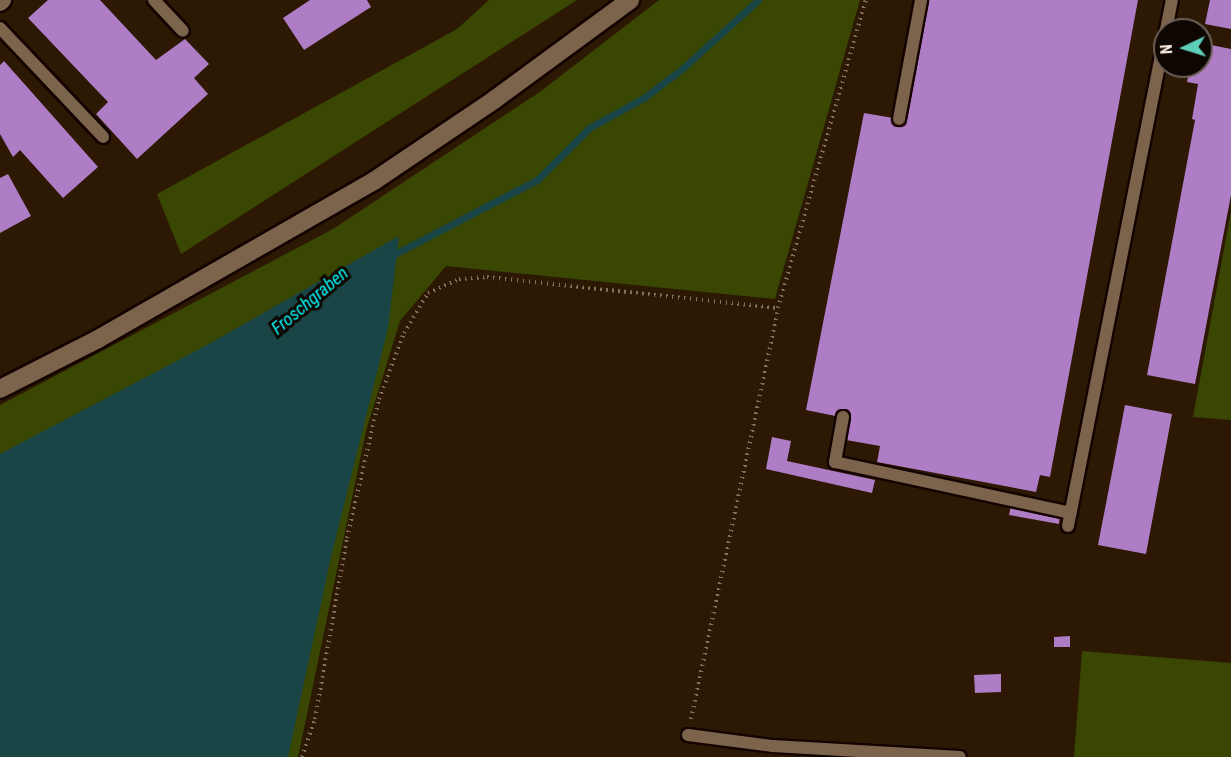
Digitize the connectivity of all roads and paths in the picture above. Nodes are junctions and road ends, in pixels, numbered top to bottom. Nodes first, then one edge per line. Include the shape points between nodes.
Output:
1 (154, 0) edge
2 (630, 0) edge
3 (866, 0) edge
4 (921, 0) edge
5 (1172, 0) edge
6 (1168, 18) edge
7 (0, 28) edge
8 (183, 31) dead end
9 (1156, 78) edge
10 (899, 119) dead end
11 (103, 138) dead end
12 (778, 308) junction
13 (0, 390) edge
14 (843, 417) dead end
15 (688, 735) joint
16 (303, 757) edge
17 (960, 757) edge

1 - 8 lane
2 - 13 main road via 494,100 374,180 119,327
3 - 12 path
4 - 10 lane
5 - 6 lane
7 - 11 lane
9 - 14 lane via 1069,520 835,462
12 - 15 path
12 - 16 path via 487,277 459,279 428,293 404,333 379,399 347,538 315,719
15 - 17 lane via 773,747

